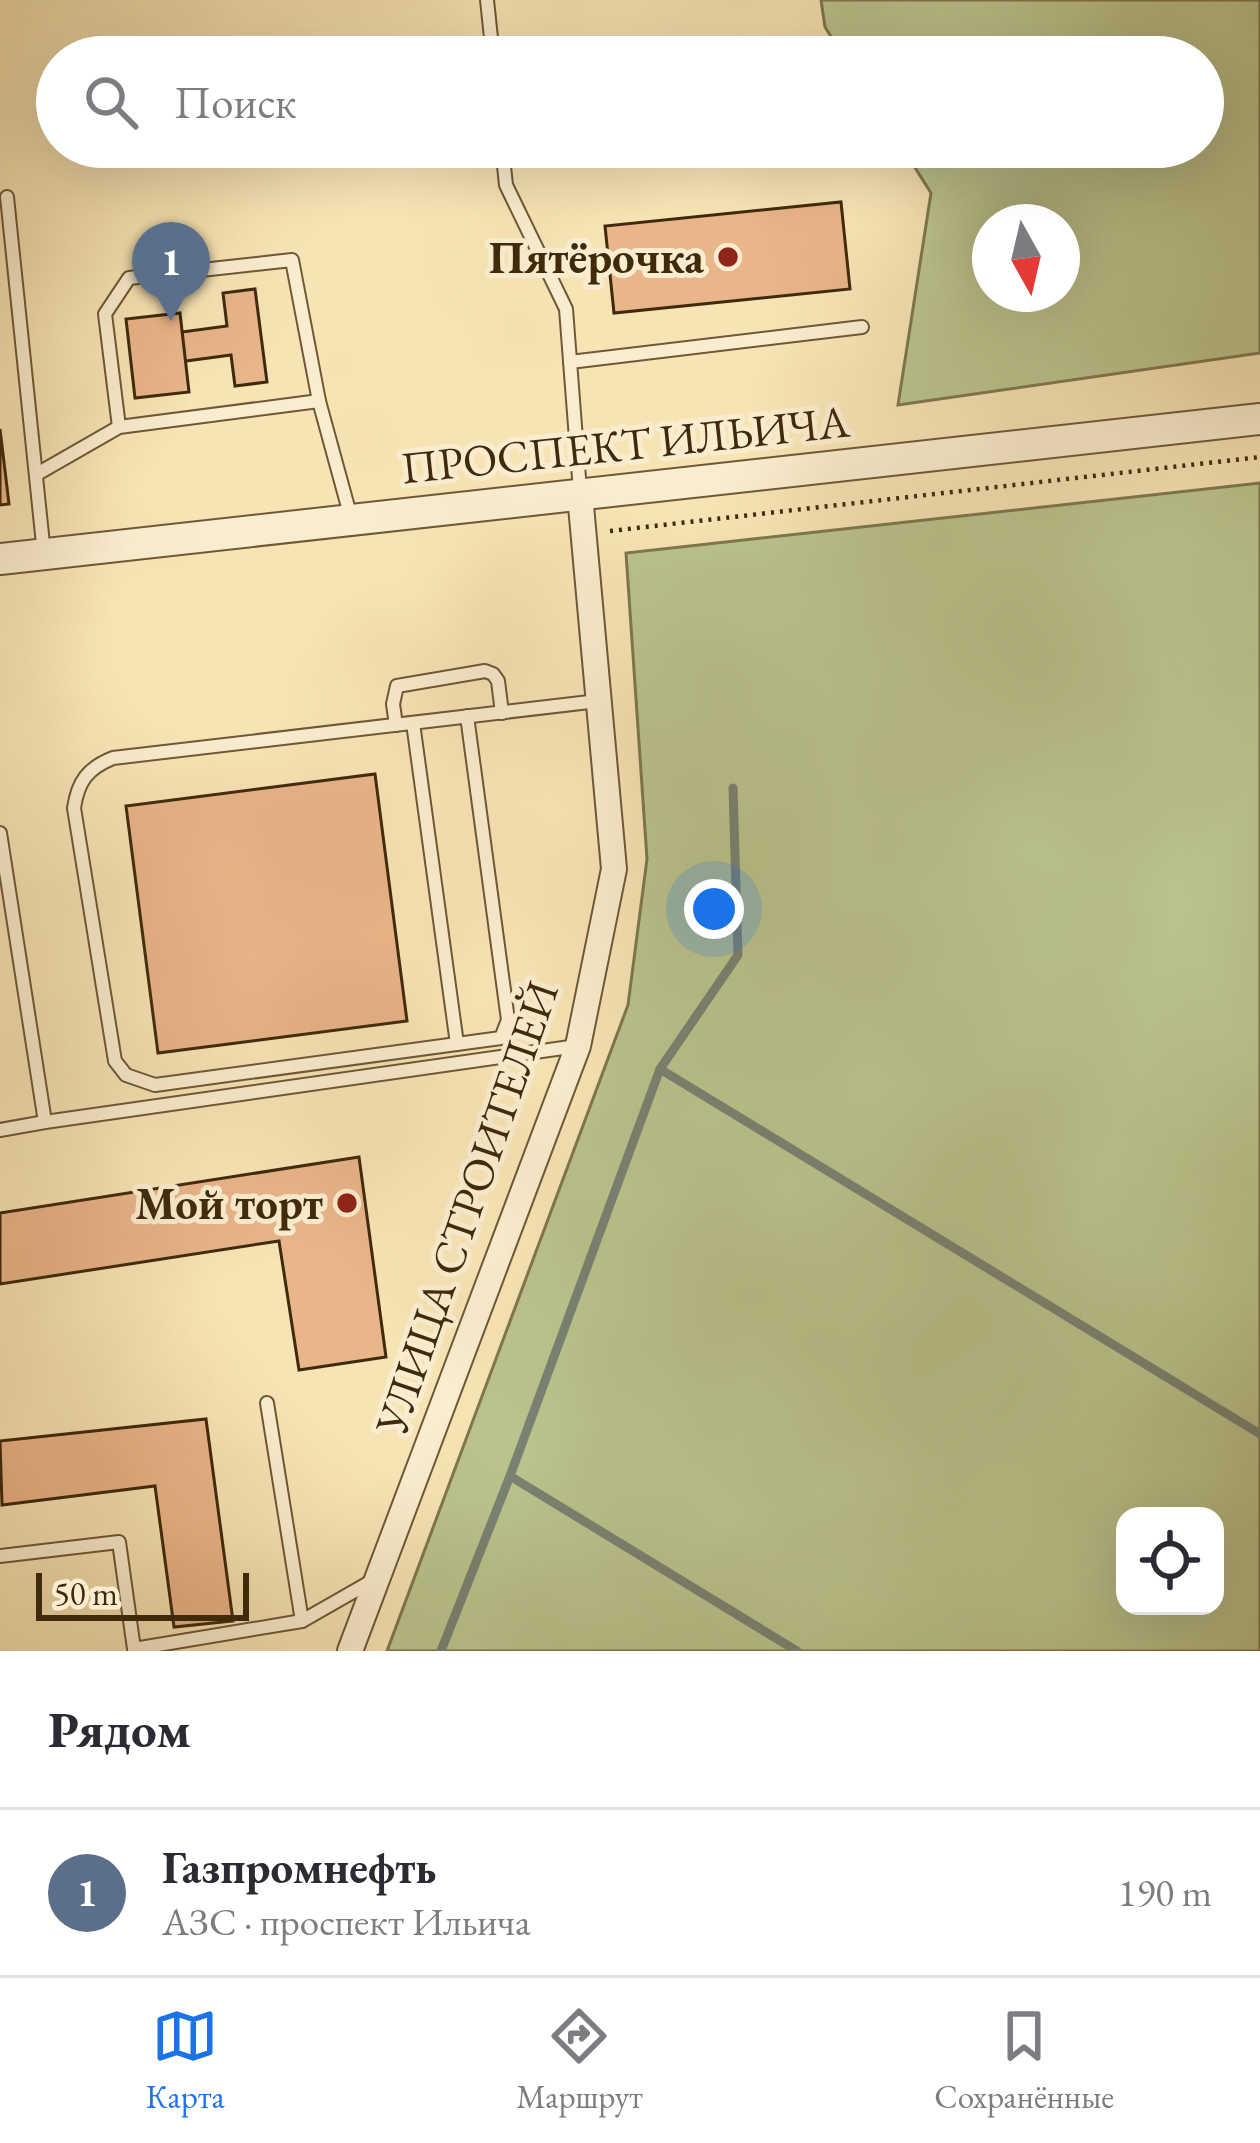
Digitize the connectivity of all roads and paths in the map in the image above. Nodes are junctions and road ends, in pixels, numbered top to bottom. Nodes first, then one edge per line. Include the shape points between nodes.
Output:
1 (487, 0) edge
2 (491, 36) edge
3 (504, 168) edge
4 (7, 197) dead end
5 (862, 327) dead end
6 (570, 362) junction
7 (319, 401) junction
8 (1260, 419) edge
9 (119, 427) junction
10 (1260, 457) edge
11 (37, 474) junction
12 (580, 495) junction
13 (351, 519) junction
14 (584, 534) junction
15 (44, 554) junction
16 (0, 559) edge
17 (599, 701) junction
18 (502, 712) junction
19 (467, 716) junction
20 (413, 723) junction
21 (396, 724) junction
22 (0, 833) edge
23 (457, 1044) junction
24 (578, 1046) junction
25 (45, 1122) junction
26 (0, 1130) edge
27 (267, 1402) dead end
28 (0, 1556) edge
29 (378, 1577) junction
30 (302, 1622) junction
31 (130, 1650) edge
32 (350, 1651) edge

1 - 2 lane
3 - 6 lane via 566,309
4 - 11 lane
5 - 6 lane
6 - 12 lane
7 - 9 lane
7 - 9 lane via 292,260 129,278 105,314
7 - 13 lane
8 - 12 street, ПРОСПЕКТ ИЛЬИЧА
9 - 11 lane
10 - 14 path
11 - 15 lane
12 - 13 street, ПРОСПЕКТ ИЛЬИЧА
12 - 14 street, УЛИЦА СТРОИТЕЛЕЙ
13 - 15 street, ПРОСПЕКТ ИЛЬИЧА
14 - 17 street, УЛИЦА СТРОИТЕЛЕЙ
15 - 16 street, ПРОСПЕКТ ИЛЬИЧА
17 - 18 lane
17 - 24 street, УЛИЦА СТРОИТЕЛЕЙ via 614,869
18 - 19 lane
18 - 21 lane via 498,681 485,671 397,686
19 - 20 lane
19 - 23 lane via 508,1020 502,1038
20 - 21 lane
20 - 23 lane
21 - 23 lane via 93,766 74,808 116,1061 126,1076 155,1085
22 - 25 lane
24 - 25 lane
24 - 29 street, УЛИЦА СТРОИТЕЛЕЙ
25 - 26 lane
27 - 30 lane
28 - 31 lane via 119,1542
29 - 30 lane
29 - 32 street, УЛИЦА СТРОИТЕЛЕЙ
30 - 31 lane

